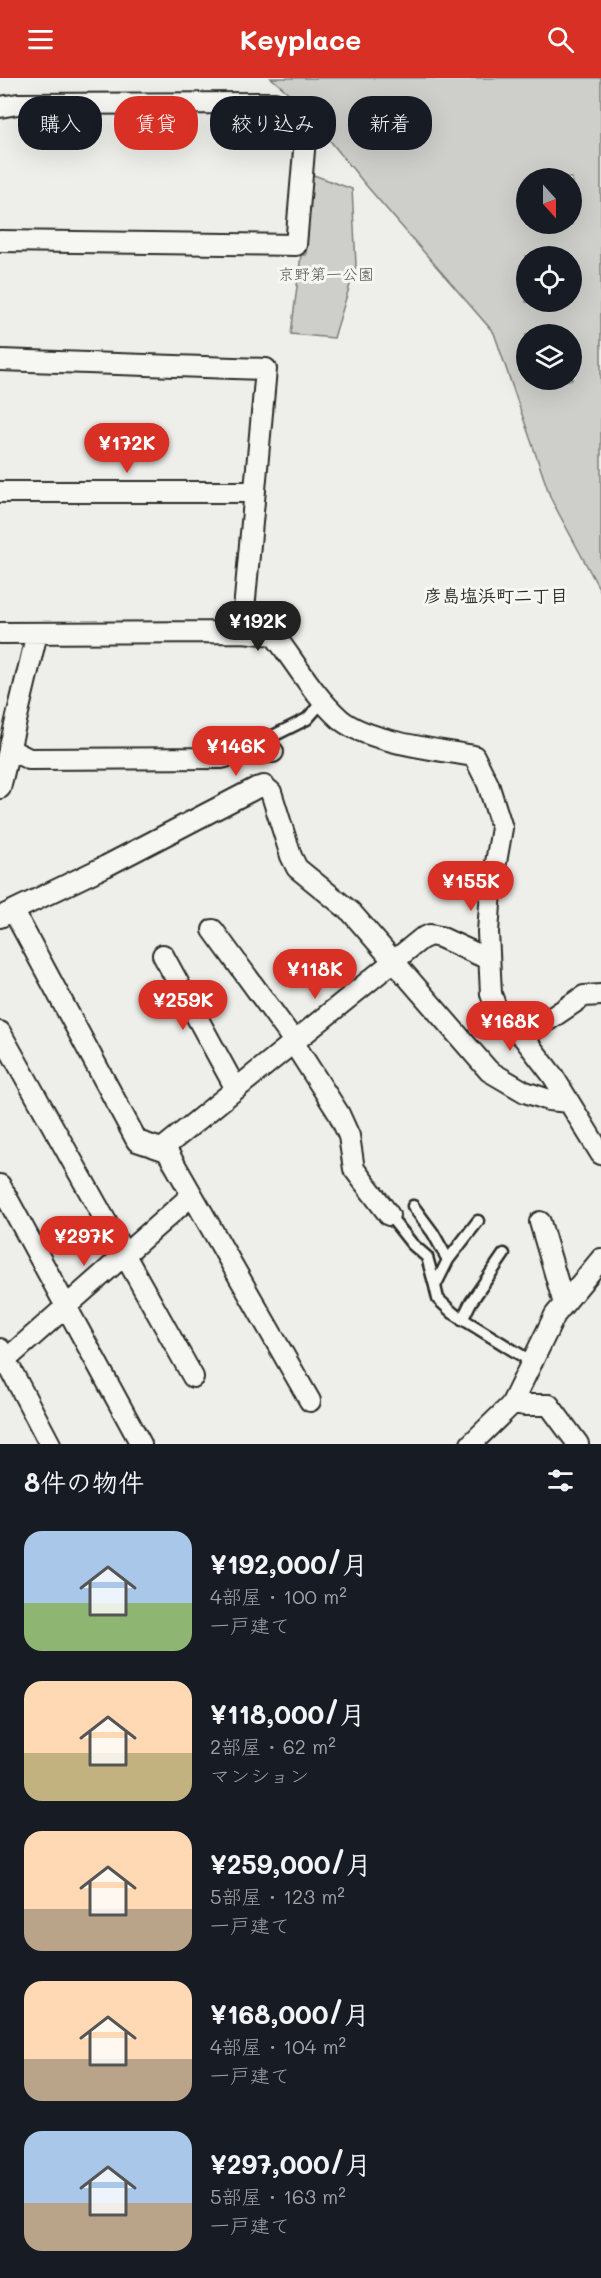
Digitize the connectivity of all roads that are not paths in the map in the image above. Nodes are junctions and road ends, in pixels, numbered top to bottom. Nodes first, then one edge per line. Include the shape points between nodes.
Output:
1 (0, 107) edge
2 (0, 241) edge
3 (0, 360) edge
4 (0, 492) edge
5 (255, 492) junction
6 (242, 632) junction
7 (0, 633) edge
8 (37, 633) junction
9 (323, 701) junction
10 (9, 749) junction
11 (273, 753) joint
12 (0, 788) edge
13 (7, 914) edge
14 (213, 930) dead end
15 (162, 955) dead end
16 (488, 959) junction
17 (392, 961) junction
18 (601, 995) edge
19 (0, 1032) edge
20 (523, 1037) junction
21 (293, 1042) junction
22 (236, 1089) junction
23 (570, 1102) junction
24 (162, 1149) junction
25 (601, 1154) edge
26 (0, 1185) edge
27 (192, 1196) junction
28 (413, 1206) dead end
29 (388, 1215) joint
30 (478, 1221) dead end
31 (540, 1222) dead end
32 (504, 1254) dead end
33 (125, 1257) junction
34 (601, 1259) edge
35 (448, 1260) junction
36 (435, 1286) junction
37 (564, 1304) junction
38 (66, 1307) junction
39 (462, 1320) junction
40 (2, 1358) edge
41 (532, 1362) junction
42 (193, 1377) dead end
43 (310, 1401) dead end
44 (513, 1402) junction
45 (50, 1444) edge
46 (141, 1444) edge
47 (471, 1444) edge
48 (578, 1444) edge

1 - 2 street via 275,103 292,113 305,139 296,245
3 - 5 street via 266,369
4 - 5 street
5 - 6 street
6 - 8 street
6 - 9 street via 274,635
7 - 8 street
8 - 10 street
9 - 11 lane via 307,719 269,738
9 - 16 street via 342,720 360,730 474,756 502,828 491,891
10 - 11 street via 29,759 222,758 239,753
10 - 12 street
13 - 17 street via 264,786 270,792 297,868 351,912
13 - 24 street via 136,1141
14 - 21 street
15 - 22 street
16 - 17 street via 430,935
16 - 20 street via 491,994 499,1016
17 - 21 street
17 - 23 street via 489,1071 525,1092
18 - 20 street via 584,996
19 - 33 street
20 - 23 street
21 - 22 street
21 - 29 street via 339,1114 349,1136 354,1169
22 - 24 street
23 - 25 street
24 - 27 street
26 - 38 street
27 - 33 street
27 - 43 street
28 - 35 lane
29 - 36 lane via 427,1257
30 - 35 lane
31 - 37 street
32 - 39 lane
33 - 38 street
33 - 42 street
34 - 37 street
35 - 36 lane
36 - 39 lane via 438,1299
37 - 41 street
38 - 40 street
38 - 46 street
39 - 41 lane
40 - 45 street
41 - 44 street
44 - 47 street
44 - 48 street via 549,1406

